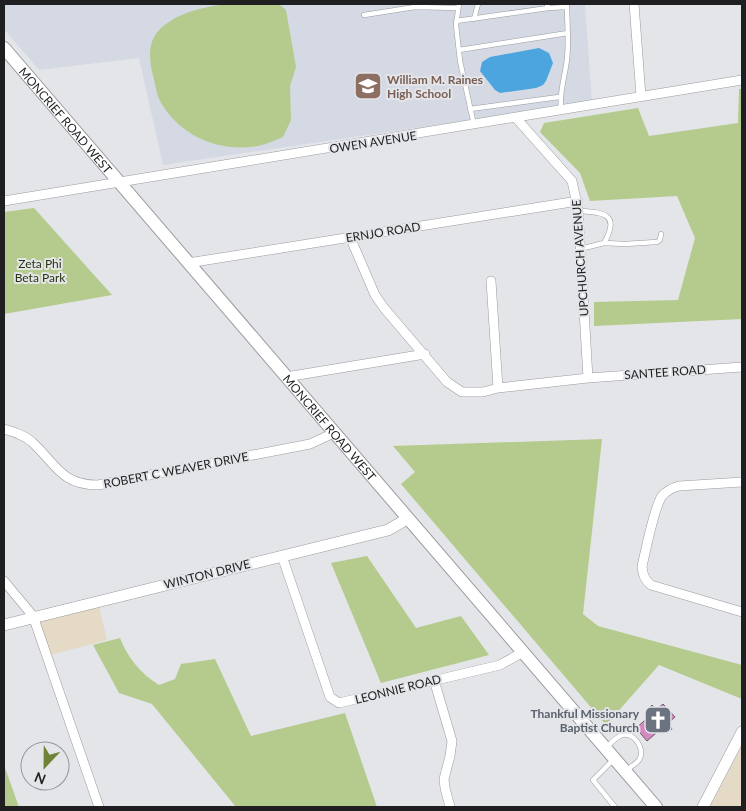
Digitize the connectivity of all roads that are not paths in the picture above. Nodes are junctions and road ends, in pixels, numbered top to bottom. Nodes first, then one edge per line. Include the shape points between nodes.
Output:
1 (478, 4) edge
2 (634, 4) edge
3 (567, 5) edge
4 (458, 6) edge
5 (547, 6) edge
6 (364, 15) dead end
7 (474, 19) junction
8 (456, 20) junction
9 (568, 33) junction
10 (4, 48) edge
11 (459, 50) junction
12 (742, 80) edge
13 (641, 96) junction
14 (559, 97) junction
15 (470, 109) junction
16 (561, 110) junction
17 (516, 118) junction
18 (474, 125) junction
19 (119, 183) junction
20 (4, 201) edge
21 (578, 202) junction
22 (578, 212) junction
23 (661, 234) dead end
24 (350, 238) junction
25 (604, 243) junction
26 (580, 249) junction
27 (188, 263) junction
28 (491, 281) dead end
29 (424, 354) junction
30 (742, 367) edge
31 (286, 377) junction
32 (588, 378) junction
33 (498, 388) junction
34 (4, 429) edge
35 (334, 433) junction
36 (742, 482) edge
37 (407, 518) junction
38 (282, 556) junction
39 (4, 581) edge
40 (742, 612) edge
41 (33, 616) junction
42 (4, 625) edge
43 (523, 652) junction
44 (434, 680) junction
45 (741, 740) edge
46 (610, 754) junction
47 (626, 772) junction
48 (99, 807) edge
49 (450, 807) edge
50 (615, 807) edge
51 (656, 807) edge
52 (703, 807) edge

1 - 7 lane
2 - 13 street
3 - 5 lane
3 - 9 lane
4 - 6 lane via 415,7
4 - 8 lane
5 - 7 lane
7 - 8 lane
8 - 11 lane
9 - 11 lane
9 - 14 lane via 568,57
10 - 19 main road, MONCRIEF ROAD WEST
11 - 15 lane
12 - 13 street, OWEN AVENUE
13 - 16 street, OWEN AVENUE
14 - 15 lane
14 - 16 lane
15 - 18 lane
16 - 17 street, OWEN AVENUE
17 - 18 street, OWEN AVENUE
17 - 21 street, UPCHURCH AVENUE via 572,181
18 - 19 street, OWEN AVENUE
19 - 20 street, OWEN AVENUE
19 - 27 main road, MONCRIEF ROAD WEST
21 - 22 street, UPCHURCH AVENUE
21 - 24 street, ERNJO ROAD
22 - 25 lane via 601,212 606,216 611,228
22 - 26 street, UPCHURCH AVENUE
23 - 25 lane via 657,242
24 - 27 street, ERNJO ROAD
24 - 29 street via 375,295
25 - 26 lane
26 - 32 street, UPCHURCH AVENUE
27 - 31 main road, MONCRIEF ROAD WEST
28 - 33 street
29 - 31 street
29 - 33 street via 447,382 462,392
30 - 32 street, SANTEE ROAD
31 - 35 main road, MONCRIEF ROAD WEST
32 - 33 street
34 - 35 street, ROBERT C WEAVER DRIVE via 32,441 59,473 86,485 310,444
35 - 37 main road, MONCRIEF ROAD WEST
36 - 40 street via 680,486 666,492 658,502 642,566 646,581 658,588
37 - 38 street, WINTON DRIVE via 388,530
37 - 43 main road, MONCRIEF ROAD WEST
38 - 41 street, WINTON DRIVE
38 - 44 street, LEONNIE ROAD via 332,699 343,703
39 - 41 street
41 - 42 street, WINTON DRIVE
41 - 48 street
43 - 44 street, LEONNIE ROAD via 500,665
43 - 46 main road, MONCRIEF ROAD WEST
44 - 49 street via 452,742 444,779
45 - 52 street
46 - 47 main road, MONCRIEF ROAD WEST
46 - 47 lane via 619,736 634,739 642,752
46 - 50 lane via 592,780
47 - 51 main road, MONCRIEF ROAD WEST

